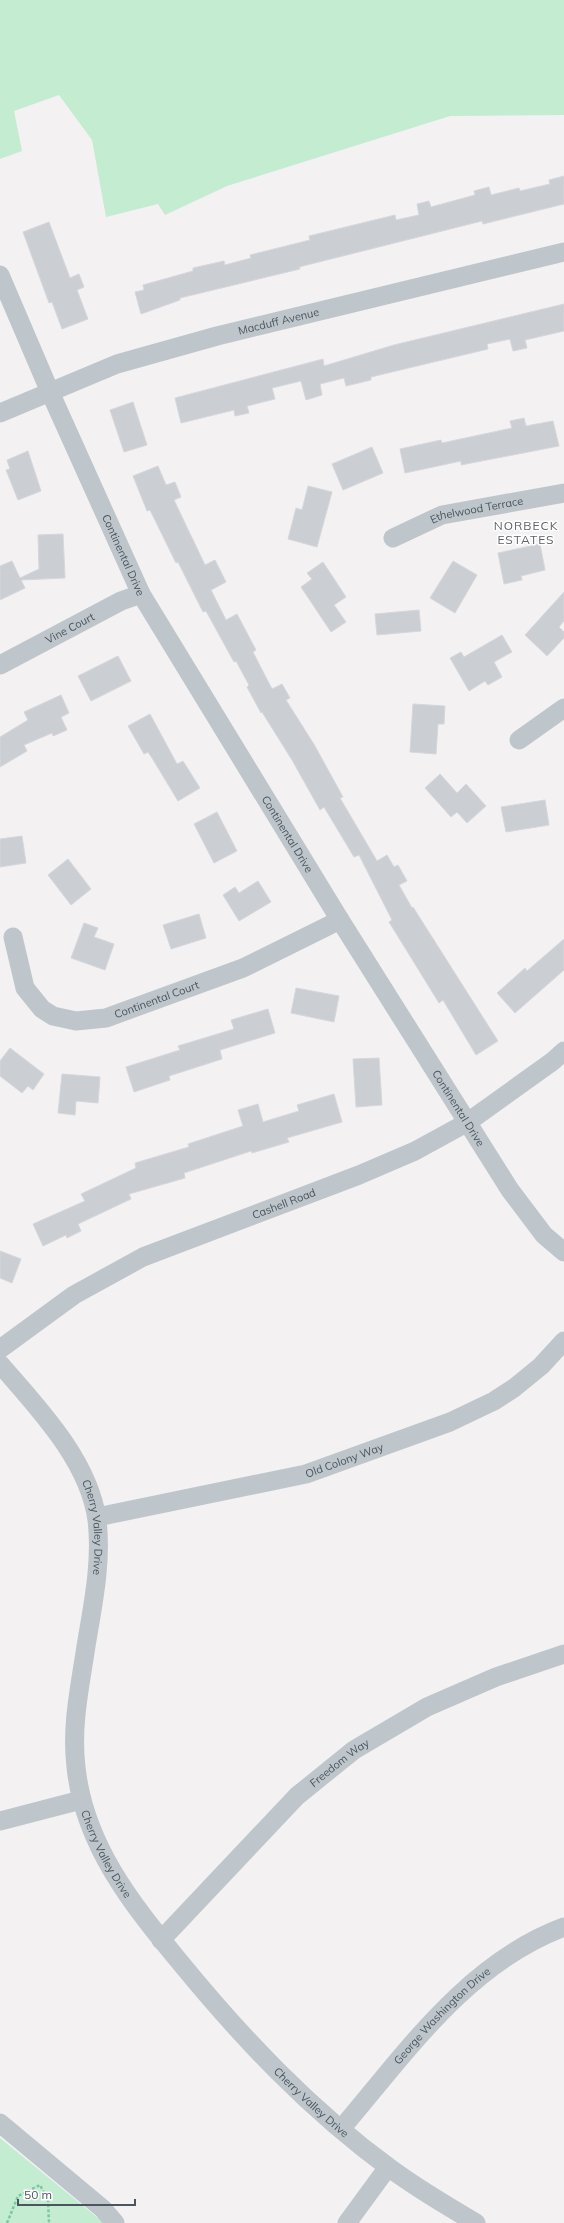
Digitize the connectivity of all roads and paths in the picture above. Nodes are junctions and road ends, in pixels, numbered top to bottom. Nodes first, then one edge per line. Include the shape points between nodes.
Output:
1 (564, 252) edge
2 (0, 275) edge
3 (50, 392) junction
4 (0, 412) edge
5 (564, 493) edge
6 (392, 538) dead end
7 (141, 594) junction
8 (0, 665) edge
9 (564, 708) edge
10 (519, 740) dead end
11 (340, 920) junction
12 (13, 937) dead end
13 (564, 1051) edge
14 (468, 1122) junction
15 (564, 1252) edge
16 (564, 1341) edge
17 (0, 1350) edge
18 (0, 1364) edge
19 (97, 1517) junction
20 (564, 1654) edge
21 (81, 1800) junction
22 (0, 1821) edge
23 (564, 1927) edge
24 (161, 1940) junction
25 (0, 2123) edge
26 (341, 2129) junction
27 (388, 2167) junction
28 (8, 2223) edge
29 (49, 2223) edge
30 (115, 2223) edge
31 (347, 2223) edge
32 (476, 2223) edge

1 - 3 street, Macduff Avenue via 217,336 117,364
2 - 3 street, Continental Drive
3 - 4 street, Macduff Avenue
3 - 7 street, Continental Drive
5 - 6 street, Ethelwood Terrace via 442,516
7 - 8 street, Vine Court via 121,601
7 - 11 street, Continental Drive
9 - 10 street
11 - 12 street, Continental Court via 243,968 106,1018 76,1021 53,1016 42,1009 25,988
11 - 14 street, Continental Drive
13 - 14 street, Cashell Road
14 - 15 street, Continental Drive via 510,1190 544,1235
14 - 17 street, Cashell Road via 415,1151 359,1175 143,1257 74,1295
16 - 19 street, Old Colony Way via 541,1366 514,1388 494,1401 450,1422 306,1474
18 - 19 street, Cherry Valley Drive via 51,1424 69,1450 87,1486
19 - 21 street, Cherry Valley Drive via 99,1551 96,1586 74,1730
20 - 24 street, Freedom Way via 496,1677 427,1707 354,1750 297,1796
21 - 22 street
21 - 24 street, Cherry Valley Drive via 92,1836 108,1865
23 - 26 street, George Washington Drive via 524,1946 492,1966 460,1994 437,2017
24 - 26 street, Cherry Valley Drive via 249,2043
25 - 30 street via 102,2209
26 - 27 street, Cherry Valley Drive
27 - 31 street
27 - 32 street, Cherry Valley Drive via 420,2190
28 - 29 path via 18,2196 40,2185 48,2200

